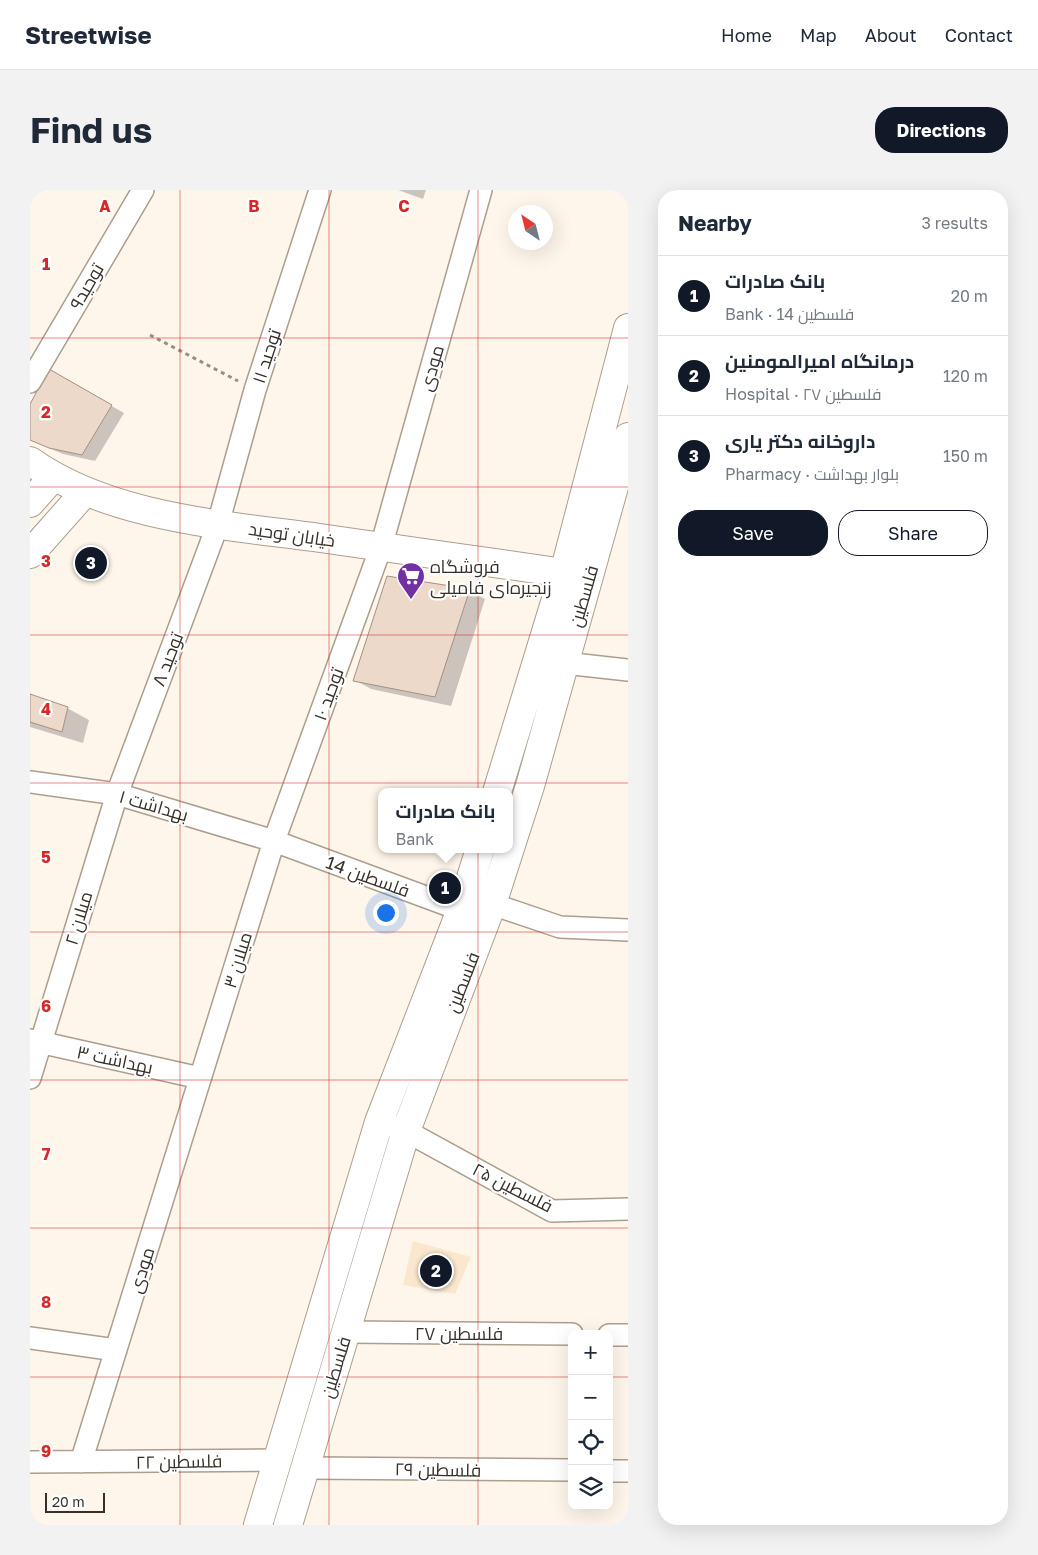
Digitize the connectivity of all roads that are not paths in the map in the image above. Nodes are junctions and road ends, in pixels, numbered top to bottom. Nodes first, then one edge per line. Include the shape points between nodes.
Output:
1 (143, 190) edge
2 (320, 190) edge
3 (481, 190) edge
4 (628, 328) edge
5 (30, 382) edge
6 (626, 453) edge
7 (30, 461) edge
8 (54, 476) junction
9 (84, 492) junction
10 (30, 503) edge
11 (218, 524) junction
12 (381, 547) junction
13 (30, 554) edge
14 (564, 573) junction
15 (564, 662) junction
16 (628, 670) edge
17 (500, 785) edge
18 (530, 786) junction
19 (32, 787) edge
20 (117, 794) junction
21 (513, 839) edge
22 (274, 842) junction
23 (479, 853) edge
24 (508, 853) edge
25 (492, 904) junction
26 (461, 910) junction
27 (628, 930) edge
28 (35, 1041) edge
29 (30, 1078) edge
30 (200, 1078) junction
31 (379, 1122) junction
32 (406, 1131) junction
33 (628, 1209) edge
34 (346, 1332) junction
35 (568, 1334) edge
36 (613, 1335) edge
37 (628, 1335) edge
38 (30, 1338) edge
39 (116, 1350) junction
40 (278, 1460) junction
41 (30, 1462) edge
42 (81, 1462) junction
43 (305, 1468) junction
44 (568, 1470) edge
45 (613, 1471) edge
46 (628, 1471) edge
47 (258, 1525) edge
48 (288, 1525) edge

1 - 5 street, توحید۹
2 - 11 street, توحید ۱۱ via 255,390
3 - 12 street, مودی
4 - 14 street, فلسطین
6 - 15 street, فلسطین
7 - 8 street, خیابان توحید
8 - 9 street, خیابان توحید
8 - 10 street
9 - 11 street, خیابان توحید via 120,504
9 - 13 street
11 - 12 street, خیابان توحید
11 - 20 street, توحید ۸
12 - 14 street, خیابان توحید
12 - 22 street, توحید ۱۰
14 - 17 street, فلسطین
15 - 16 street
15 - 18 street, فلسطین
17 - 18 street
18 - 21 street, فلسطین
19 - 20 street, بهداشت ۱
20 - 22 street, بهداشت ۱
20 - 28 street, میلان ۲
22 - 26 street, فلسطین 14
22 - 30 street, میلان ۳
23 - 26 street, فلسطین
24 - 25 street, فلسطین
25 - 27 street via 560,927
25 - 32 street, فلسطین
26 - 31 street, فلسطین
28 - 29 street, میلان ۲
28 - 30 street, بهداشت ۳
30 - 39 street, مودی
31 - 32 street, فلسطین ۲۵
31 - 40 street, فلسطین
32 - 33 street, فلسطین ۲۵ via 552,1211
32 - 34 street, فلسطین
34 - 35 street, فلسطین ۲۷
34 - 43 street, فلسطین
36 - 37 street
38 - 39 street
39 - 42 street, مودی
40 - 42 street, فلسطین ۲۲
40 - 47 street, فلسطین
41 - 42 street, فلسطین ۲۲
43 - 44 street, فلسطین ۲۹
43 - 48 street, فلسطین
45 - 46 street

